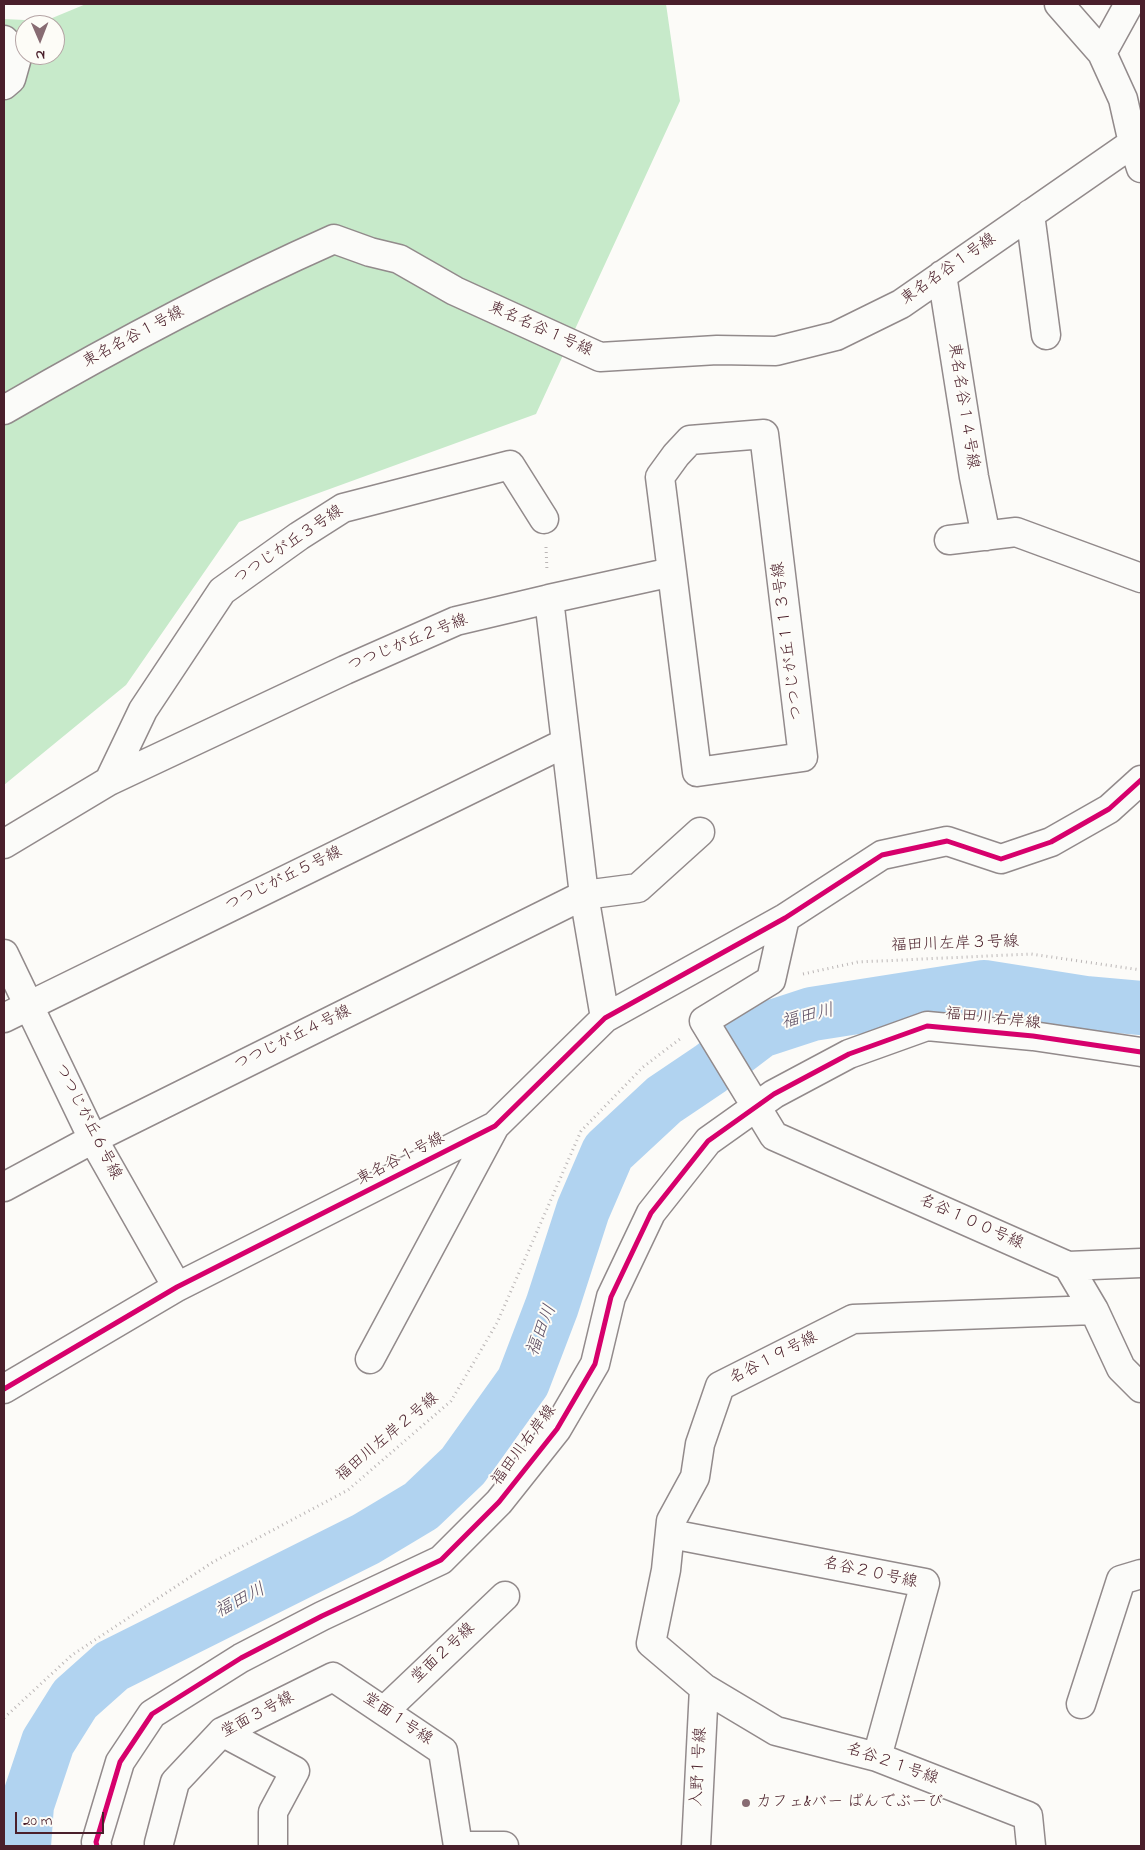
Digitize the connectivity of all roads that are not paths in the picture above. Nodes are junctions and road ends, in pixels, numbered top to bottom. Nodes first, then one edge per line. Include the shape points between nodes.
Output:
1 (1059, 4) edge
2 (1129, 4) edge
3 (4, 40) edge
4 (1102, 53) junction
5 (4, 85) edge
6 (1133, 143) junction
7 (1141, 168) edge
8 (1030, 214) junction
9 (942, 276) junction
10 (1046, 335) dead end
11 (4, 410) edge
12 (544, 519) road end
13 (986, 536) junction
14 (949, 540) dead end
15 (672, 572) junction
16 (1141, 578) edge
17 (550, 599) junction
18 (565, 743) junction
19 (1141, 780) edge
20 (109, 781) junction
21 (700, 832) dead end
22 (4, 844) edge
23 (584, 895) junction
24 (785, 918) junction
25 (4, 954) edge
26 (28, 1005) junction
27 (4, 1018) edge
28 (605, 1018) junction
29 (1141, 1052) edge
30 (757, 1107) junction
31 (495, 1126) junction
32 (93, 1139) junction
33 (4, 1187) edge
34 (1141, 1263) edge
35 (1068, 1266) junction
36 (177, 1287) junction
37 (1094, 1310) junction
38 (370, 1359) dead end
39 (1141, 1388) edge
40 (4, 1389) edge
41 (671, 1534) junction
42 (1141, 1574) edge
43 (505, 1596) dead end
44 (651, 1643) joint
45 (333, 1677) joint
46 (704, 1688) junction
47 (1081, 1704) dead end
48 (384, 1711) junction
49 (222, 1732) junction
50 (877, 1756) junction
51 (97, 1846) edge
52 (159, 1846) edge
53 (273, 1846) edge
54 (504, 1846) edge
55 (696, 1846) edge
56 (1031, 1846) edge

1 - 4 street
2 - 4 street
3 - 5 street via 18,54 11,79
4 - 6 street via 1123,99
6 - 7 street
6 - 8 street, 東名名谷１号線
8 - 9 street, 東名名谷１号線
8 - 10 street
9 - 11 street, 東名名谷１号線 via 901,304 836,336 776,351 717,350 600,357 455,291 399,259 334,239 242,281 88,361
9 - 13 street, 東名名谷１４号線
12 - 20 street, つつじが丘３号線 via 510,465 343,508 222,591 143,710
13 - 14 street
13 - 16 street via 1016,532
15 - 15 street, つつじが丘１１３号線 via 697,772 803,757 764,434 690,440 660,478
15 - 17 street
17 - 18 street
17 - 20 street, つつじが丘２号線 via 456,621
18 - 23 street
18 - 26 street, つつじが丘５号線
19 - 24 street, 東名谷１号線 via 1109,809 1051,842 1001,859 947,842 882,855
20 - 22 street, つつじが丘２号線
21 - 23 street, つつじが丘４号線 via 638,888
23 - 28 street
23 - 32 street, つつじが丘４号線
24 - 28 street, 東名谷１号線
24 - 30 street via 771,980 704,1021
25 - 26 street, つつじが丘６号線
26 - 27 street, つつじが丘５号線
26 - 32 street, つつじが丘６号線
28 - 31 street, 東名谷１号線
29 - 30 street, 福田川右岸線 via 1033,1036 926,1026 849,1054 774,1094
30 - 35 street, 名谷１００号線 via 774,1136
30 - 51 street, 福田川右岸線 via 708,1141 651,1213 611,1297 595,1364 557,1429 499,1502 441,1560 241,1658 152,1714 120,1762
31 - 36 street, 東名谷１号線
31 - 38 street
32 - 33 street, つつじが丘４号線
32 - 36 street, つつじが丘６号線
34 - 35 street
35 - 37 street
36 - 40 street, 東名谷１号線
37 - 39 street via 1121,1368
37 - 41 street, 名谷１９号線 via 854,1320 720,1386 700,1444 695,1477 671,1521
41 - 44 street, 名谷１９号線
41 - 50 street, 名谷２０号線 via 925,1583
42 - 47 street via 1121,1580
43 - 48 street, 堂面２号線
44 - 46 street, 名谷２１号線
45 - 48 street, 堂面１号線
45 - 49 street, 堂面３号線
46 - 50 street, 名谷２１号線 via 776,1731
46 - 55 street, 入野１号線
48 - 54 street, 堂面１号線 via 442,1751 458,1846
49 - 52 street, 堂面３号線 via 175,1782
49 - 53 street via 295,1771 273,1812
50 - 56 street, 名谷２１号線 via 1028,1816

